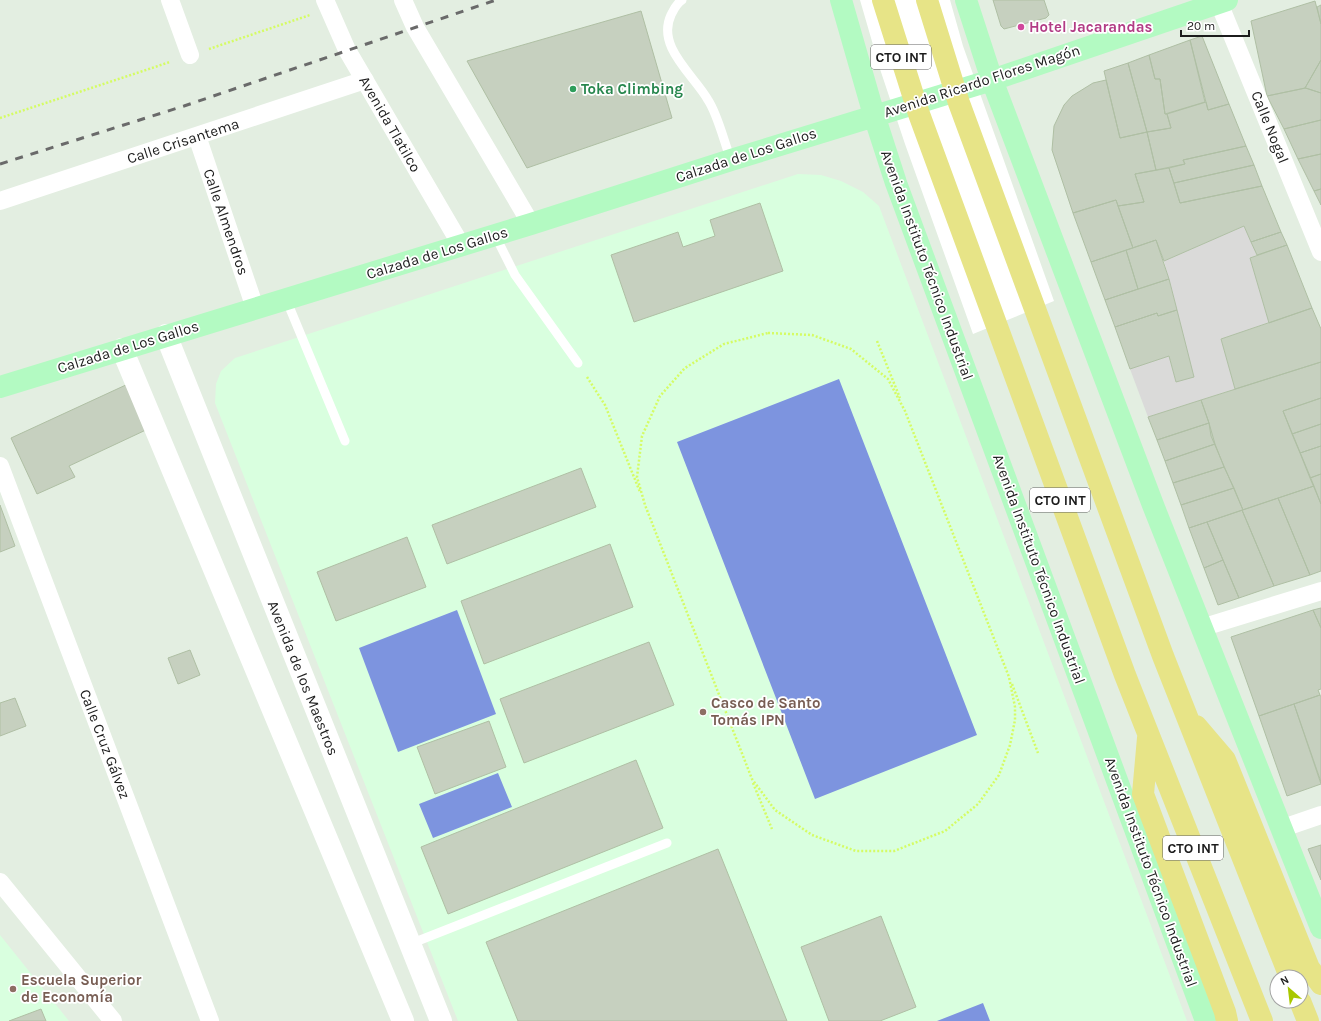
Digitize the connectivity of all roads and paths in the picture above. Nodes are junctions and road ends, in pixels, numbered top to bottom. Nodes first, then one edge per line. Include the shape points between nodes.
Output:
1 (170, 0) edge
2 (403, 0) edge
3 (682, 0) edge
4 (841, 0) edge
5 (883, 0) edge
6 (927, 0) edge
7 (966, 0) edge
8 (1223, 1) edge
9 (326, 5) edge
10 (190, 55) junction
11 (365, 80) junction
12 (992, 80) junction
13 (874, 115) junction
14 (0, 118) edge
15 (197, 136) junction
16 (731, 160) junction
17 (0, 201) edge
18 (531, 224) junction
19 (495, 235) junction
20 (461, 245) junction
21 (1321, 252) edge
22 (286, 299) junction
23 (255, 308) junction
24 (166, 335) junction
25 (878, 341) dead end
26 (122, 349) junction
27 (578, 363) joint
28 (0, 387) edge
29 (905, 411) junction
30 (345, 441) dead end
31 (0, 466) edge
32 (645, 505) junction
33 (1321, 591) edge
34 (1201, 628) junction
35 (1009, 677) junction
36 (1184, 713) junction
37 (1148, 733) junction
38 (1038, 753) dead end
39 (752, 779) junction
40 (1321, 815) edge
41 (772, 829) dead end
42 (1280, 829) junction
43 (667, 843) dead end
44 (0, 882) edge
45 (1321, 928) edge
46 (410, 944) junction
47 (1287, 969) edge
48 (1321, 984) edge
49 (1303, 1009) edge
50 (113, 1021) edge
51 (210, 1021) edge
52 (403, 1021) edge
53 (441, 1021) edge
54 (1206, 1021) edge
55 (1227, 1021) edge
56 (1262, 1021) edge
57 (1308, 1021) edge

1 - 10 street
2 - 18 street via 415,27
3 - 16 lane via 677,4 668,22 670,42 683,68 709,100
4 - 13 main road, CTO INT
5 - 37 highway, CTO INT via 919,114
6 - 36 highway, CTO INT via 959,104
7 - 12 main road
8 - 12 main road, Avenida Ricardo Flores Magón
8 - 21 street, Calle Nogal
9 - 10 path
9 - 11 street, Avenida Tlatilco via 347,50
10 - 14 path
11 - 15 street, Calle Crisantema
11 - 20 street, Avenida Tlatilco
12 - 13 main road, Avenida Ricardo Flores Magón
12 - 34 main road
13 - 16 main road, Calzada de Los Gallos
13 - 54 main road, Avenida Instituto Técnico Industrial / CTO INT via 896,183
15 - 17 street, Calle Crisantema
15 - 23 street, Calle Almendros
16 - 18 main road, Calzada de Los Gallos
18 - 19 main road, Calzada de Los Gallos
19 - 20 main road, Calzada de Los Gallos
19 - 27 lane via 515,275
20 - 22 main road, Calzada de Los Gallos
22 - 23 main road, Calzada de Los Gallos
22 - 30 lane
23 - 24 main road, Calzada de Los Gallos
24 - 26 main road, Calzada de Los Gallos
24 - 46 street, Avenida de los Maestros
25 - 29 path
26 - 28 main road, Calzada de Los Gallos
26 - 52 street
27 - 32 path via 605,405
29 - 32 path via 888,379 851,349 812,335 768,333 724,344 685,368 660,396 642,436 637,477
29 - 35 path
31 - 51 street, Calle Cruz Gálvez
32 - 39 path
33 - 34 street
34 - 42 main road
35 - 38 path
35 - 39 path via 1015,720 1010,745 999,775 978,804 945,831 894,851 856,851 812,835 775,810
36 - 47 highway, CTO INT
36 - 48 highway via 1225,760 1309,968
37 - 55 highway via 1143,794
37 - 56 highway, CTO INT
39 - 41 path
40 - 42 street
42 - 45 main road
43 - 46 lane
44 - 50 street
46 - 53 street, Avenida de los Maestros
49 - 57 highway

